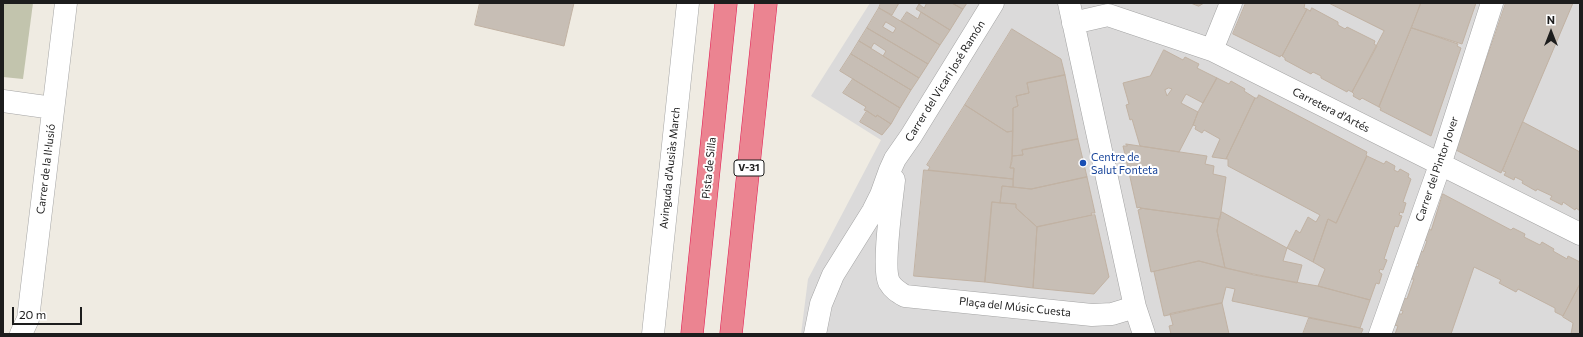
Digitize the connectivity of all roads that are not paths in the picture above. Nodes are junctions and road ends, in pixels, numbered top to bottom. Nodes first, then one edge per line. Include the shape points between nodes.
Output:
1 (66, 3) edge
2 (688, 3) edge
3 (726, 3) edge
4 (766, 3) edge
5 (993, 3) edge
6 (1231, 3) edge
7 (1492, 3) edge
8 (1071, 13) edge
9 (1212, 50) junction
10 (3, 101) edge
11 (53, 108) junction
12 (895, 159) junction
13 (1440, 165) junction
14 (1580, 234) edge
15 (1136, 307) junction
16 (21, 334) edge
17 (653, 334) edge
18 (692, 334) edge
19 (731, 334) edge
20 (815, 334) edge
21 (1144, 334) edge
22 (1380, 334) edge

1 - 11 street, Carrer de la Il·lusió
2 - 17 street, Avinguda d'Ausiàs March
3 - 18 highway, Pista de Silla
4 - 19 highway, V-31
5 - 12 street, Carrer del Vicari José Ramón
6 - 9 street
7 - 13 street, Carrer del Pintor Jover
8 - 9 street, Carretera d'Artés via 1108,15
8 - 15 street
9 - 13 street, Carretera d'Artés
10 - 11 street
11 - 16 street, Carrer de la Il·lusió via 28,319
12 - 15 street, Plaça del Músic Cuesta via 886,266 888,280 895,290 905,296 1092,315 1112,314
12 - 20 street, Carrer del Vicari José Ramón via 873,211 825,290
13 - 14 street, Carretera d'Artés
13 - 22 street, Carrer del Pintor Jover
15 - 21 street

